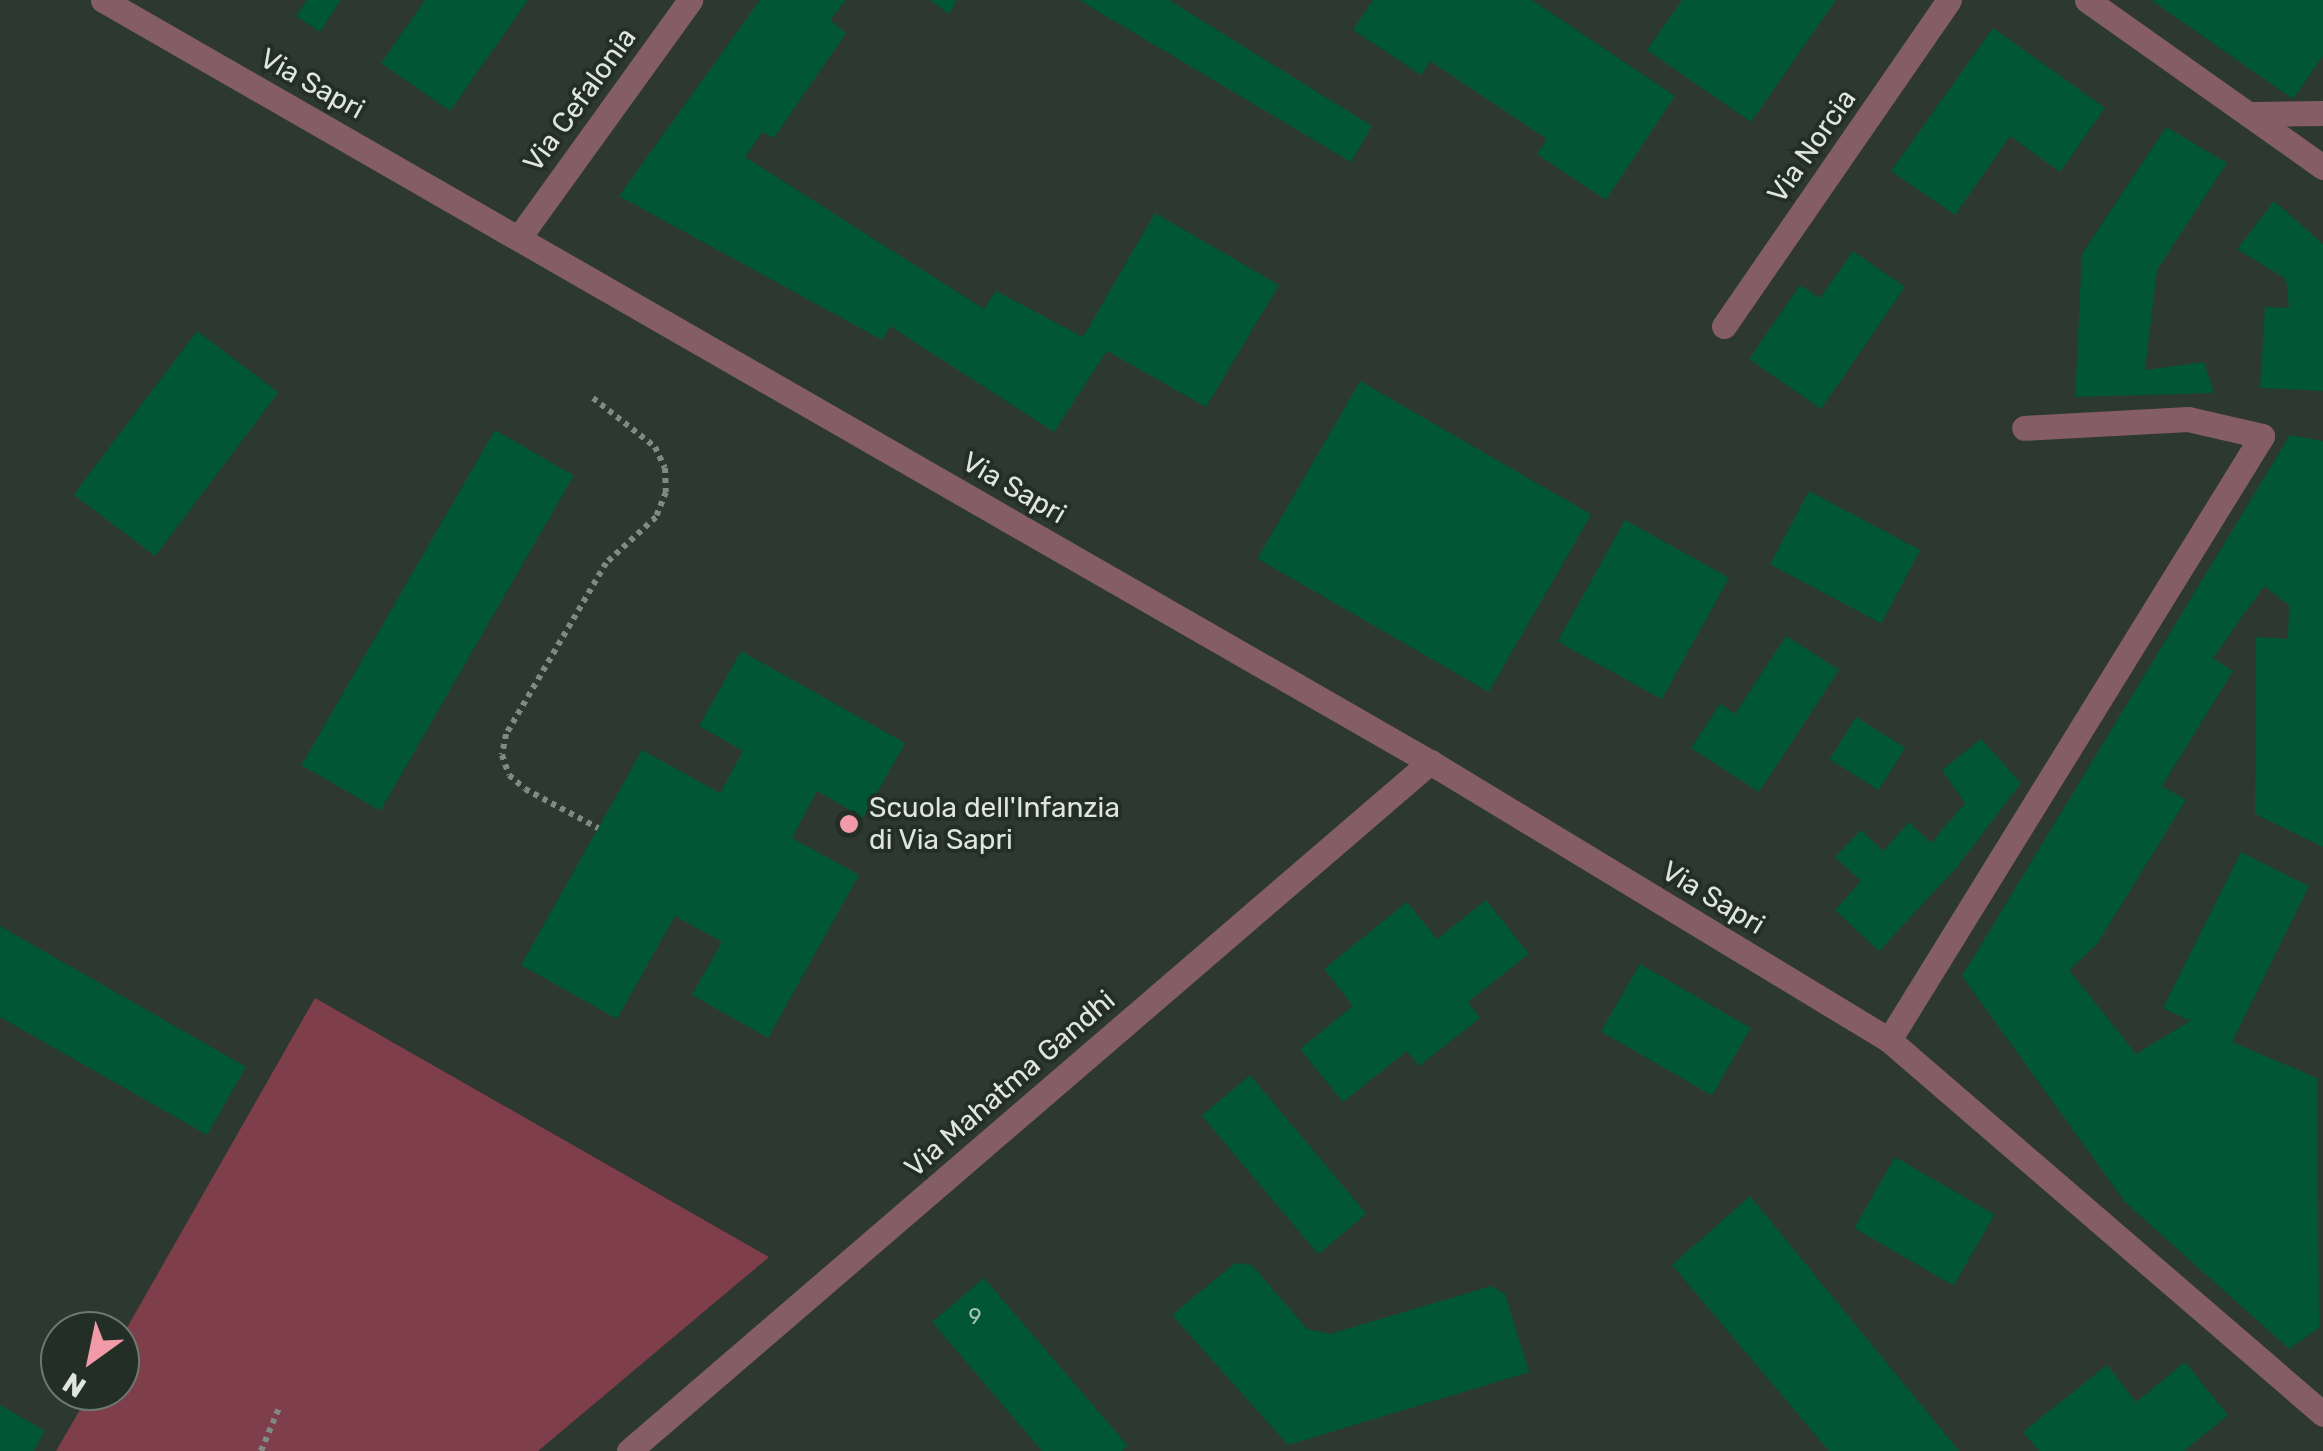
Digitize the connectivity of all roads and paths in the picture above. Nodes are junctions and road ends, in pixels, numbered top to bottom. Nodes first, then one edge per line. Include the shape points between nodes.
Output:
1 (103, 0) edge
2 (690, 0) edge
3 (1949, 0) edge
4 (2088, 0) edge
5 (2323, 113) edge
6 (2254, 114) junction
7 (2323, 168) edge
8 (520, 236) junction
9 (1724, 326) dead end
10 (594, 398) dead end
11 (2024, 428) dead end
12 (1430, 762) junction
13 (598, 828) dead end
14 (1889, 1040) junction
15 (279, 1408) dead end
16 (2323, 1414) edge
17 (262, 1451) edge
18 (630, 1451) edge

1 - 8 street, Via Sapri
2 - 8 street, Via Cefalonia
3 - 9 street, Via Norcia
4 - 6 street
5 - 6 street
6 - 7 street
8 - 12 street, Via Sapri
10 - 13 path via 654,447 666,468 666,492 656,517 606,563 506,734 502,755 524,789
11 - 14 street via 2188,419 2262,436
12 - 14 street, Via Sapri
12 - 18 street, Via Mahatma Gandhi
14 - 16 street, Via Sapri
15 - 17 path

